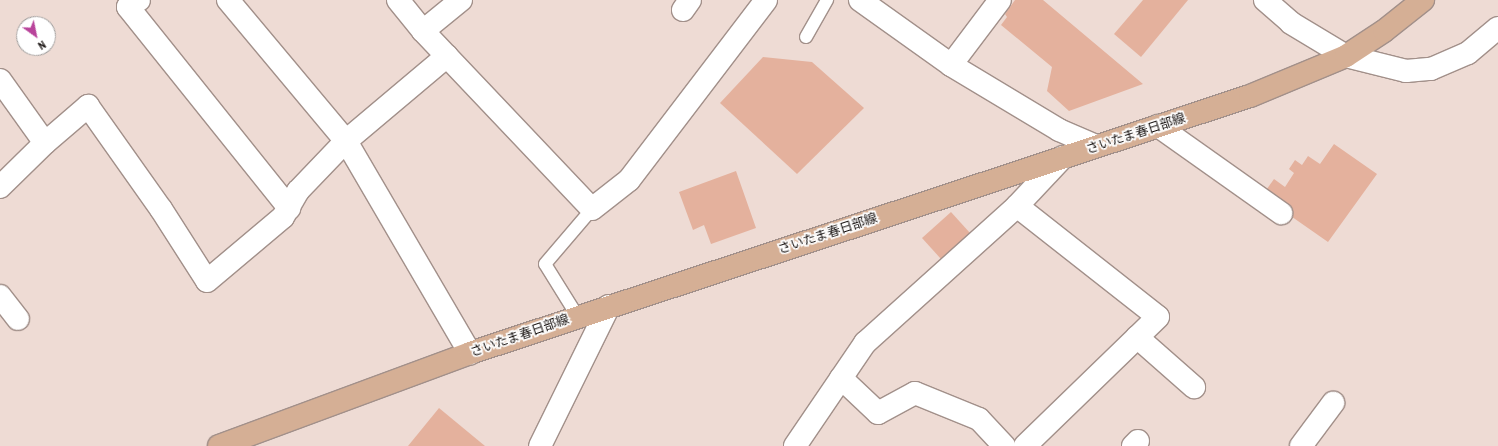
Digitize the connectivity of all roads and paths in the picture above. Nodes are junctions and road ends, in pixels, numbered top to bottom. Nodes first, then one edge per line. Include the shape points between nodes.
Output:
1 (139, 0) edge
2 (228, 0) edge
3 (398, 0) edge
4 (461, 0) edge
5 (766, 0) edge
6 (827, 0) edge
7 (860, 0) edge
8 (1000, 0) edge
9 (1265, 0) edge
10 (1424, 0) edge
11 (1498, 28) edge
12 (423, 31) junction
13 (806, 37) dead end
14 (447, 56) junction
15 (1346, 56) junction
16 (952, 65) junction
17 (0, 80) edge
18 (1158, 126) junction
19 (346, 141) junction
20 (45, 143) junction
21 (1096, 146) junction
22 (1063, 157) junction
23 (0, 187) edge
24 (1016, 206) junction
25 (289, 208) junction
26 (592, 209) junction
27 (1281, 213) dead end
28 (0, 296) edge
29 (610, 306) junction
30 (578, 317) junction
31 (18, 320) dead end
32 (1137, 337) junction
33 (470, 353) junction
34 (841, 378) junction
35 (1194, 387) dead end
36 (1333, 403) dead end
37 (250, 441) edge
38 (220, 446) edge
39 (540, 446) edge
40 (795, 446) edge
41 (1004, 446) edge
42 (1025, 446) edge
43 (1301, 446) edge

1 - 25 street via 128,7
2 - 19 street
3 - 12 street
4 - 12 street
5 - 26 street via 629,180
6 - 13 lane
7 - 16 street
8 - 16 street
9 - 15 street via 1291,23
10 - 15 main road, さいたま春日部線
11 - 15 street via 1468,53 1431,69 1406,71
12 - 14 street
14 - 19 street
14 - 26 street
15 - 18 main road, さいたま春日部線 via 1250,96
16 - 21 street via 1059,130
17 - 20 street
18 - 21 main road, さいたま春日部線
18 - 27 street
19 - 25 street via 298,191
19 - 33 street
20 - 23 street
20 - 25 street via 88,106 207,281 283,217
21 - 22 main road, さいたま春日部線
22 - 24 street
22 - 29 main road, さいたま春日部線
24 - 32 street via 1158,317
24 - 34 street via 866,343
26 - 30 lane via 545,264
28 - 31 street
29 - 30 main road, さいたま春日部線
29 - 39 street
30 - 33 main road, さいたま春日部線
32 - 35 street
32 - 42 street
33 - 37 main road, さいたま春日部線
34 - 40 street
34 - 41 street via 878,413 915,393 980,419
36 - 43 street
37 - 38 main road, さいたま春日部線

